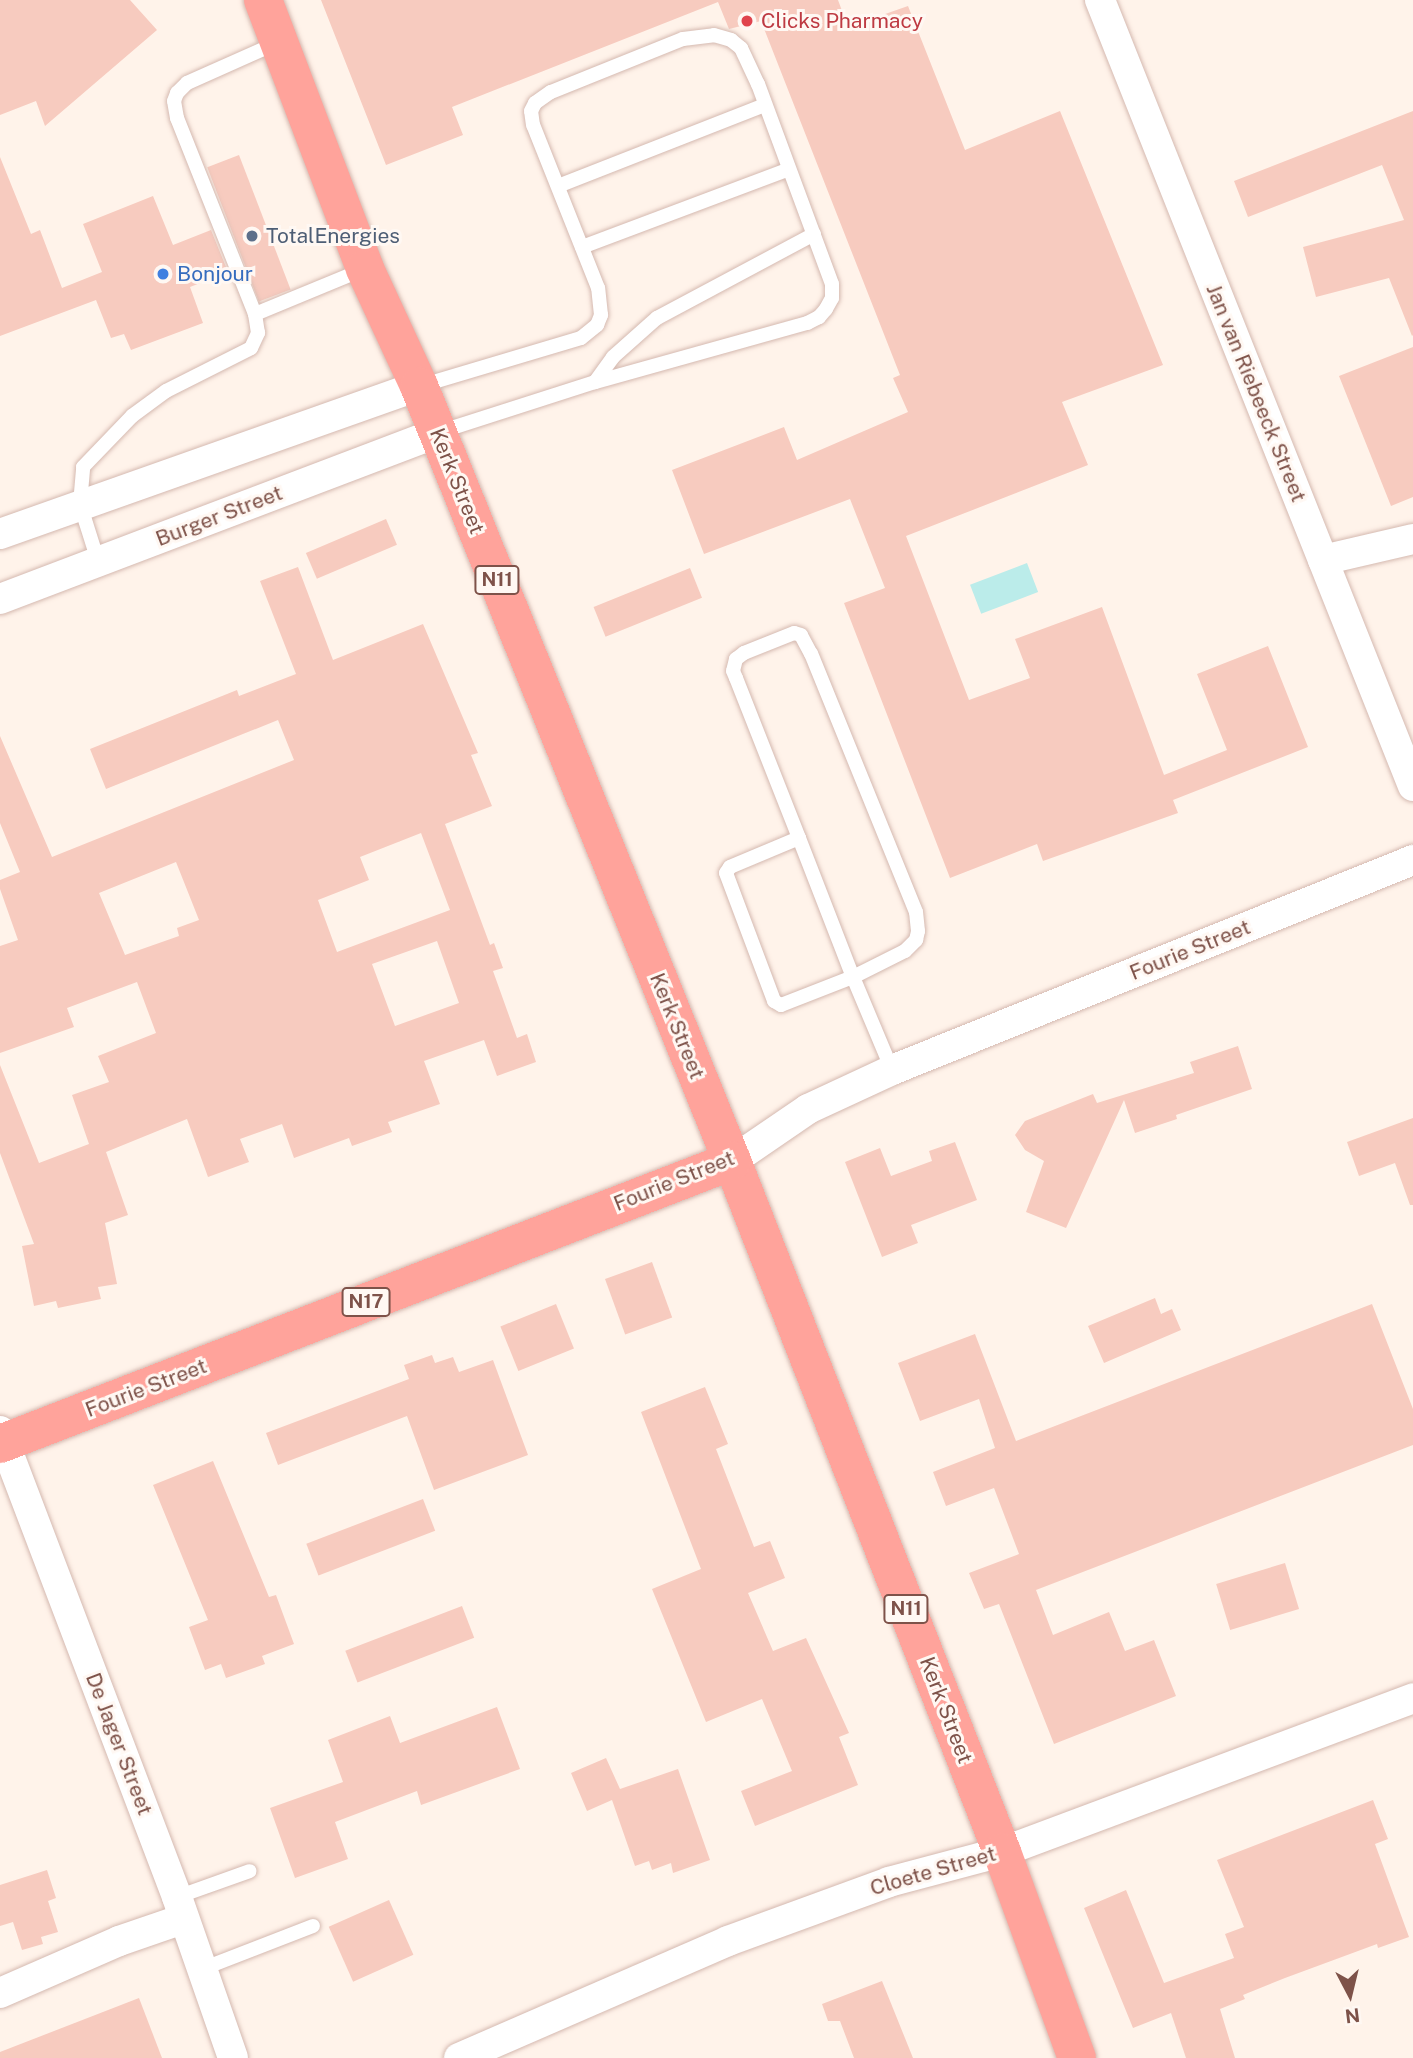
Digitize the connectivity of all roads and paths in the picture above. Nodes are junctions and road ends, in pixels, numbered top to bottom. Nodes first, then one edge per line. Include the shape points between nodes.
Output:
1 (263, 0) edge
2 (1100, 0) edge
3 (279, 42) junction
4 (765, 105) junction
5 (789, 169) junction
6 (558, 186) junction
7 (814, 234) junction
8 (582, 247) junction
9 (365, 269) junction
10 (255, 314) junction
11 (595, 382) junction
12 (419, 386) junction
13 (438, 433) junction
14 (79, 504) junction
15 (0, 534) edge
16 (1413, 539) edge
17 (1323, 560) junction
18 (98, 561) junction
19 (0, 599) edge
20 (1413, 786) edge
21 (799, 838) junction
22 (1413, 860) edge
23 (853, 977) junction
24 (892, 1070) junction
25 (732, 1161) junction
26 (1, 1439) edge
27 (1413, 1698) edge
28 (1002, 1852) junction
29 (250, 1871) dead end
30 (180, 1908) junction
31 (313, 1926) dead end
32 (202, 1969) junction
33 (0, 1993) edge
34 (233, 2058) edge
35 (459, 2058) edge
36 (1077, 2058) edge

1 - 3 highway, Kerk Street / N11
2 - 17 street, Jan van Riebeeck Street
3 - 9 highway, Kerk Street / N11
3 - 10 lane via 187,83 174,101
4 - 5 lane
4 - 6 lane
4 - 6 lane via 741,48 714,35 683,39 551,92 535,103 533,125
5 - 7 lane
5 - 8 lane
6 - 8 lane
7 - 11 lane via 657,318 612,357
7 - 11 lane via 832,284 832,298 819,317
8 - 12 lane via 601,300 601,315 588,334
9 - 10 lane
9 - 12 highway, Kerk Street / N11
10 - 14 lane via 258,333 251,348 166,391 97,450 83,467
11 - 13 lane
12 - 13 highway, Kerk Street / N11
12 - 14 street
13 - 18 street, Burger Street
13 - 25 highway, Kerk Street / N11
14 - 15 street
14 - 18 lane
16 - 17 street
17 - 20 street, Jan van Riebeeck Street
18 - 19 street, Burger Street
21 - 23 lane
21 - 23 lane via 730,867 728,883 774,1001 788,1004
21 - 23 lane via 733,671 736,659 744,653 794,633 801,635 811,654 916,912 918,931 912,946
22 - 24 street, Fourie Street
23 - 24 lane
24 - 25 street, Fourie Street via 808,1109
25 - 26 highway, Fourie Street / N17
25 - 28 highway, Kerk Street / N11
26 - 30 street, De Jager Street
27 - 28 street, Cloete Street
28 - 35 street, Cloete Street via 888,1882 729,1941
28 - 36 highway, Kerk Street / N11
29 - 30 lane
30 - 32 street, De Jager Street
30 - 33 street via 119,1941
31 - 32 lane
32 - 34 street, De Jager Street

